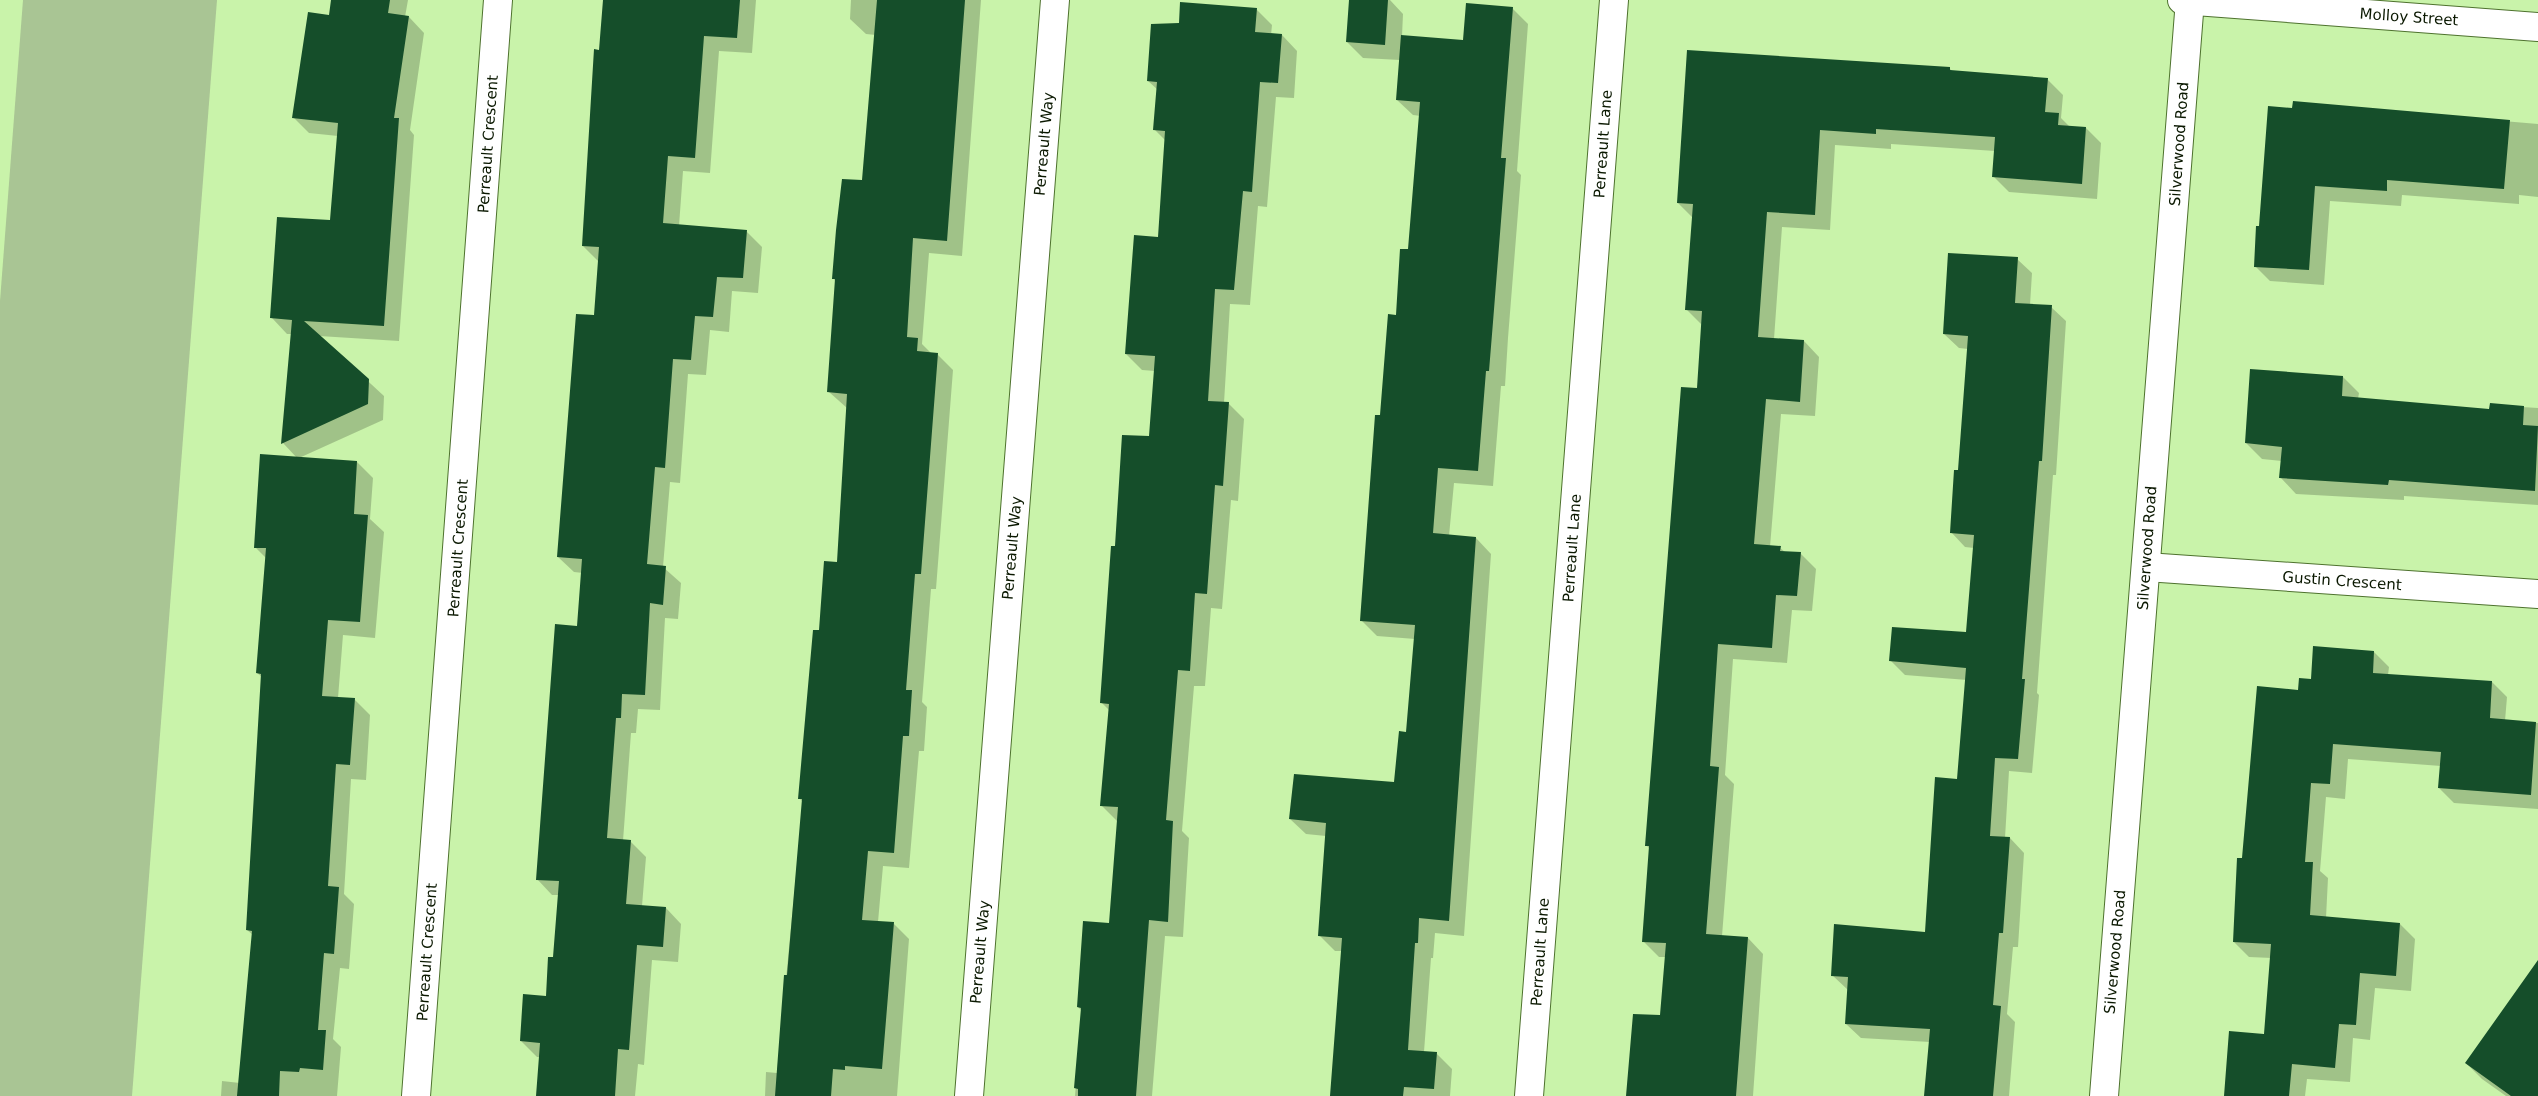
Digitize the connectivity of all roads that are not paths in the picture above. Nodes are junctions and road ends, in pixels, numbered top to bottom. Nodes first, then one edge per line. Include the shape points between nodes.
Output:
1 (498, 0) edge
2 (1055, 0) edge
3 (1614, 0) edge
4 (2182, 0) edge
5 (2190, 0) edge
6 (2538, 27) edge
7 (2146, 567) junction
8 (2538, 594) edge
9 (416, 1096) edge
10 (969, 1096) edge
11 (1529, 1096) edge
12 (2104, 1096) edge

1 - 9 street, Perreault Crescent
2 - 10 street, Perreault Way
3 - 11 street, Perreault Lane
4 - 5 street
5 - 6 street, Molloy Street
5 - 7 street, Silverwood Road
7 - 8 street, Gustin Crescent
7 - 12 street, Silverwood Road

